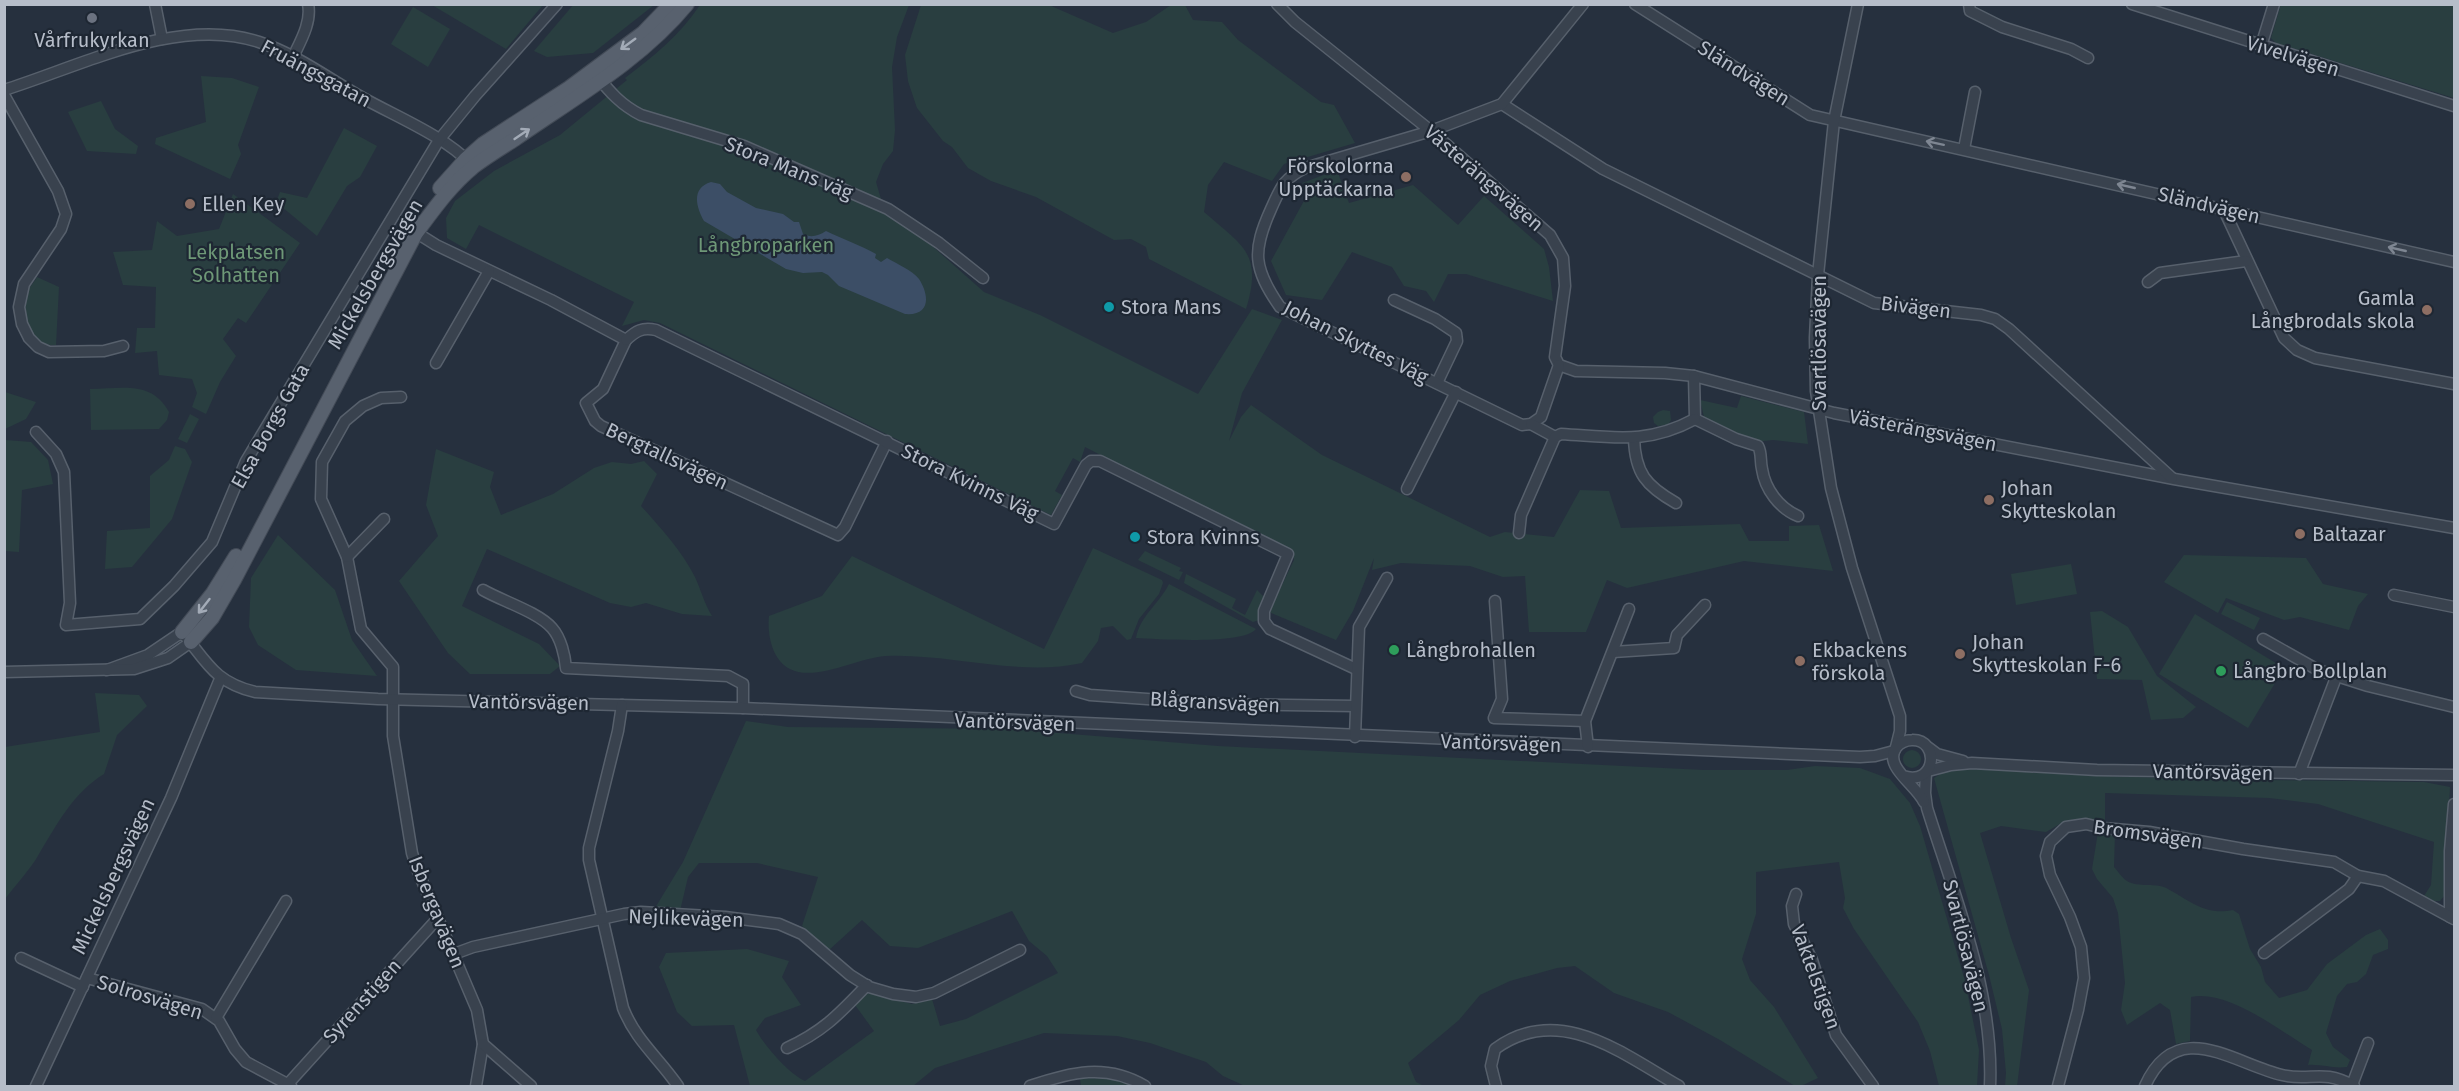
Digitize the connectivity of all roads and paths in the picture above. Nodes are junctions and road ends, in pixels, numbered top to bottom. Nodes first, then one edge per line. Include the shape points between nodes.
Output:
1 (155, 4) edge
2 (308, 4) edge
3 (557, 4) edge
4 (671, 4) edge
5 (687, 4) edge
6 (1277, 4) edge
7 (1583, 4) edge
8 (1635, 4) edge
9 (1858, 4) edge
10 (1969, 4) edge
11 (2132, 4) edge
12 (2274, 4) edge
13 (162, 39) junction
14 (2261, 46) junction
15 (292, 57) junction
16 (2088, 58) dead end
17 (597, 75) junction
18 (4, 92) edge
19 (1975, 92) dead end
20 (1502, 104) junction
21 (2454, 106) edge
22 (1834, 121) junction
23 (1431, 131) junction
24 (439, 140) junction
25 (1964, 149) junction
26 (470, 163) junction
27 (2223, 208) junction
28 (413, 231) junction
29 (2246, 261) junction
30 (2454, 261) edge
31 (489, 271) junction
32 (1818, 275) junction
33 (983, 278) dead end
34 (2148, 282) dead end
35 (1394, 300) dead end
36 (626, 340) junction
37 (123, 346) dead end
38 (436, 363) dead end
39 (1559, 365) junction
40 (1694, 376) junction
41 (1437, 383) junction
42 (2454, 384) edge
43 (1456, 392) junction
44 (401, 397) dead end
45 (1818, 409) junction
46 (1695, 419) junction
47 (1531, 424) junction
48 (36, 432) dead end
49 (1555, 437) junction
50 (1634, 438) junction
51 (887, 441) junction
52 (2174, 479) junction
53 (1407, 489) dead end
54 (1676, 503) dead end
55 (1798, 516) dead end
56 (384, 519) dead end
57 (2454, 528) edge
58 (1519, 533) dead end
59 (347, 557) junction
60 (1387, 578) dead end
61 (483, 590) dead end
62 (2394, 595) dead end
63 (1496, 601) dead end
64 (1705, 604) dead end
65 (2454, 607) edge
66 (1629, 609) dead end
67 (186, 637) junction
68 (2263, 639) dead end
69 (1613, 652) junction
70 (1356, 669) junction
71 (4, 672) edge
72 (2337, 675) junction
73 (220, 679) junction
74 (1076, 691) dead end
75 (392, 699) junction
76 (622, 705) junction
77 (1355, 706) junction
78 (2454, 707) edge
79 (743, 708) junction
80 (1898, 709) junction
81 (1585, 721) junction
82 (1355, 736) junction
83 (1927, 746) junction
84 (1588, 747) junction
85 (1895, 749) junction
86 (1860, 757) junction
87 (1972, 763) junction
88 (1927, 772) junction
89 (1900, 774) junction
90 (2299, 774) junction
91 (2454, 775) edge
92 (2454, 804) edge
93 (1927, 808) junction
94 (2358, 876) junction
95 (1796, 894) dead end
96 (286, 901) dead end
97 (438, 918) junction
98 (2452, 918) edge
99 (604, 920) junction
100 (1020, 950) dead end
101 (2264, 953) dead end
102 (454, 954) junction
103 (21, 958) dead end
104 (85, 982) junction
105 (867, 985) junction
106 (216, 1018) junction
107 (2368, 1043) dead end
108 (483, 1044) junction
109 (787, 1048) dead end
110 (36, 1086) edge
111 (289, 1086) edge
112 (476, 1086) edge
113 (531, 1086) edge
114 (678, 1086) edge
115 (1030, 1086) edge
116 (1145, 1086) edge
117 (1496, 1086) edge
118 (1680, 1086) edge
119 (1873, 1086) edge
120 (1990, 1086) edge
121 (2058, 1086) edge
122 (2145, 1086) edge
123 (2353, 1086) edge

1 - 13 street
2 - 15 street via 303,37
3 - 24 street
4 -> 17 main road, Mickelsbergsvägen
5 - 17 main road, Mickelsbergsvägen via 651,42
6 - 23 street, Västerängsvägen
7 - 20 street
8 - 22 street, Sländvägen via 1810,115
9 - 22 street, Svartlösavägen
10 - 16 street via 1970,11 2002,27
11 - 14 street, Vivelvägen
12 - 14 street
13 - 15 street, Fruängsgatan via 233,35
13 - 18 street, Fruängsgatan
14 - 21 street, Vivelvägen
15 - 24 street, Fruängsgatan
17 - 26 main road, Mickelsbergsvägen via 483,144
17 - 33 street, Stora Mans väg via 626,108 641,115 744,147 888,209
18 - 37 street via 66,213 24,284 19,307 22,324 38,348 49,352 104,351
19 - 25 street
20 - 23 street, Johan Skyttes Väg
20 - 32 street, Bivägen via 1603,169
25 -> 22 street, Sländvägen
22 - 32 street, Svartlösavägen
23 - 39 street, Västerängsvägen via 1550,236 1563,258 1565,286 1555,357
23 - 41 street, Johan Skyttes Väg via 1293,174 1283,182 1257,246 1265,285 1280,307
24 - 26 street, Fruängsgatan
24 - 48 street, Elsa Borgs Gata via 246,461 212,542 140,619 66,625 70,603 64,472 49,444
27 -> 25 street, Sländvägen
26 - 28 main road, Mickelsbergsvägen via 438,189
27 - 29 street
30 -> 27 street, Sländvägen
28 - 31 street
28 - 67 main road, Mickelsbergsvägen via 229,570
29 - 34 street via 2160,273
29 - 42 street via 2284,338 2297,350 2315,358
31 - 36 street
31 - 38 street
32 - 45 street, Svartlösavägen
32 - 52 street, Bivägen via 1874,303 1995,318
35 - 41 street via 1456,333 1457,341
36 - 51 street, Stora Kvinns Väg via 637,331 656,330
36 - 51 street, Bergtallsvägen via 603,390 586,403 595,421 644,448 838,535
39 - 40 street, Västerängsvägen via 1576,371
39 - 47 street via 1540,417
40 - 45 street, Västerängsvägen
40 - 46 street
41 - 43 street, Johan Skyttes Väg
43 - 47 street, Johan Skyttes Väg via 1522,425
43 - 53 street
44 - 59 street, Isbergavägen via 381,398 345,420 322,462 321,499
45 - 52 street, Västerängsvägen
45 - 80 street, Svartlösavägen via 1834,499 1852,568
46 - 50 street via 1667,432
46 - 55 street via 1758,446 1763,476 1773,497 1789,513
47 - 49 street, Johan Skyttes Väg
49 - 50 street via 1561,434
49 - 58 street via 1521,515
50 - 54 street via 1638,468 1652,488
51 - 70 street, Stora Kvinns Väg via 1054,524 1086,465 1100,461 1288,554 1264,611 1264,621 1270,629
52 - 57 street, Västerängsvägen
56 - 59 street
59 - 75 street, Isbergavägen via 361,629 393,667
60 - 70 street via 1359,627
61 - 79 street via 554,629 566,668 728,676 743,684
62 - 65 street
63 - 81 street via 1502,699 1494,718
64 - 69 street via 1677,635 1674,648
66 - 69 street
67 - 71 street via 107,670
67 - 73 street, Vantörsvägen
68 - 72 street via 2318,670
69 - 81 street
70 - 77 street
72 - 78 street
72 - 90 street
73 - 75 street, Vantörsvägen via 255,692
73 - 104 street, Mickelsbergsvägen via 171,798
74 - 77 street, Blågransvägen via 1218,704
75 - 76 street, Vantörsvägen
75 - 97 street, Isbergavägen via 393,736 412,853
76 - 79 street, Vantörsvägen
76 - 99 street via 589,848
77 - 82 street
79 - 82 street, Vantörsvägen
80 - 83 street, Svartlösavägen via 1909,729
80 - 85 street, Svartlösavägen via 1900,731
81 - 84 street
82 - 84 street, Vantörsvägen
83 - 85 street via 1912,740
83 - 87 street, Vantörsvägen via 1937,754
83 - 88 street via 1932,761
84 - 86 street, Vantörsvägen
85 - 86 street, Vantörsvägen
85 - 89 street via 1893,760
86 - 89 street, Vantörsvägen
87 - 88 street, Vantörsvägen
87 - 90 street, Vantörsvägen
88 - 89 street via 1916,778
88 - 93 street, Svartlösavägen
89 - 93 street, Svartlösavägen via 1915,787
90 - 91 street, Vantörsvägen
92 - 98 street via 2450,851
93 - 120 street, Svartlösavägen via 1980,987 1988,1035
94 - 98 street, Bromsvägen via 2384,881
94 - 101 street via 2349,889
94 - 121 street, Bromsvägen via 2334,862 2149,832 2086,824 2066,827 2050,842 2046,856 2050,875 2081,947 2084,978
95 - 119 street, Vaktelstigen via 1792,906 1794,924 1812,960 1836,1035
96 - 106 street
97 - 102 street, Isbergavägen
97 - 111 street, Syrenstigen
99 - 102 street, Nejlikevägen
99 - 105 street, Nejlikevägen via 641,912 779,924 802,934
99 - 114 street via 630,1025
100 - 105 street, Nejlikevägen via 934,993 916,997
102 - 108 street, Isbergavägen via 477,1010
103 - 104 street, Solrosvägen
104 - 106 street, Solrosvägen via 202,1009
104 - 110 street, Mickelsbergsvägen
105 - 109 street via 833,1022
106 - 111 street, Solrosvägen via 246,1062
107 - 123 street
108 - 112 street, Isbergavägen
108 - 113 street
115 - 116 street via 1095,1071 1129,1077
117 - 118 street via 1491,1066 1495,1049 1509,1039 1556,1030 1594,1037
122 - 123 street via 2166,1059 2196,1048 2223,1053 2280,1075 2326,1075

